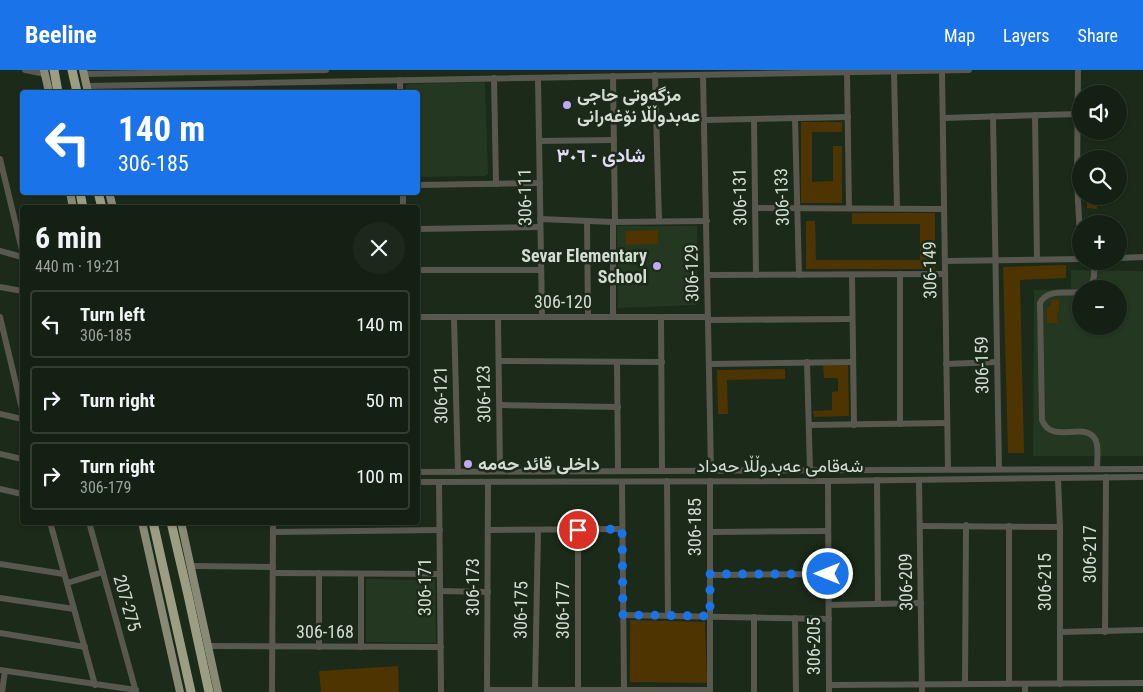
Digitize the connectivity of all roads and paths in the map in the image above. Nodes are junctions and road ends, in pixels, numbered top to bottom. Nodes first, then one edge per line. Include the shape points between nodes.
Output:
1 (24, 70) edge
2 (54, 70) edge
3 (72, 70) edge
4 (282, 70) edge
5 (326, 70) edge
6 (942, 70) edge
7 (969, 70) edge
8 (1078, 70) edge
9 (108, 71) edge
10 (240, 71) edge
11 (800, 71) edge
12 (894, 71) junction
13 (45, 72) edge
14 (83, 72) edge
15 (847, 72) junction
16 (100, 73) junction
17 (587, 73) edge
18 (703, 75) junction
19 (613, 76) junction
20 (655, 76) junction
21 (494, 78) junction
22 (538, 78) junction
23 (400, 80) junction
24 (101, 85) junction
25 (1078, 85) edge
26 (87, 89) edge
27 (49, 90) edge
28 (58, 90) edge
29 (77, 90) edge
30 (400, 90) edge
31 (1072, 114) edge
32 (1035, 115) junction
33 (993, 116) junction
34 (848, 117) junction
35 (943, 118) junction
36 (795, 119) junction
37 (704, 120) junction
38 (754, 120) junction
39 (614, 140) junction
40 (1079, 140) edge
41 (539, 141) junction
42 (0, 159) edge
43 (540, 183) junction
44 (496, 184) junction
45 (420, 185) edge
46 (755, 208) junction
47 (798, 208) junction
48 (849, 208) junction
49 (897, 208) junction
50 (944, 208) junction
51 (1079, 215) edge
52 (540, 219) junction
53 (587, 220) junction
54 (659, 221) junction
55 (707, 221) junction
56 (614, 222) junction
57 (540, 227) junction
58 (420, 229) edge
59 (20, 242) edge
60 (0, 252) edge
61 (20, 257) edge
62 (1072, 257) edge
63 (1127, 258) edge
64 (1143, 258) edge
65 (1037, 259) junction
66 (995, 260) junction
67 (945, 261) junction
68 (420, 270) edge
69 (541, 270) junction
70 (900, 274) junction
71 (945, 274) junction
72 (707, 275) junction
73 (756, 275) junction
74 (800, 275) junction
75 (852, 275) junction
76 (0, 287) edge
77 (20, 292) edge
78 (1072, 292) edge
79 (420, 317) edge
80 (454, 317) junction
81 (498, 317) junction
82 (542, 317) junction
83 (588, 317) junction
84 (613, 317) junction
85 (661, 317) junction
86 (708, 318) junction
87 (852, 319) junction
88 (0, 320) edge
89 (499, 361) junction
90 (617, 362) junction
91 (662, 362) junction
92 (807, 362) junction
93 (853, 362) junction
94 (997, 362) junction
95 (709, 364) junction
96 (946, 364) junction
97 (20, 401) edge
98 (500, 405) junction
99 (618, 407) junction
100 (0, 414) edge
101 (20, 419) edge
102 (947, 423) junction
103 (900, 424) junction
104 (809, 425) junction
105 (854, 425) junction
106 (0, 454) edge
107 (20, 458) edge
108 (1143, 468) edge
109 (948, 469) junction
110 (999, 469) junction
111 (1024, 469) junction
112 (1098, 469) junction
113 (662, 470) junction
114 (711, 470) junction
115 (778, 470) junction
116 (810, 470) junction
117 (500, 471) junction
118 (524, 471) junction
119 (618, 471) junction
120 (420, 472) edge
121 (458, 472) junction
122 (1106, 477) junction
123 (1143, 477) edge
124 (1024, 478) junction
125 (1058, 479) junction
126 (877, 480) junction
127 (919, 480) junction
128 (667, 481) junction
129 (710, 481) junction
130 (779, 481) junction
131 (828, 481) junction
132 (420, 482) edge
133 (439, 482) junction
134 (488, 482) junction
135 (524, 482) junction
136 (622, 482) junction
137 (0, 489) edge
138 (20, 494) edge
139 (51, 525) edge
140 (90, 525) edge
141 (143, 525) edge
142 (154, 525) edge
143 (172, 525) edge
144 (182, 525) edge
145 (273, 525) edge
146 (966, 525) junction
147 (920, 526) junction
148 (1009, 526) junction
149 (1060, 527) junction
150 (622, 529) junction
151 (440, 530) junction
152 (488, 530) junction
153 (538, 530) junction
154 (578, 530) junction
155 (828, 531) junction
156 (273, 532) junction
157 (710, 532) junction
158 (0, 564) edge
159 (191, 566) junction
160 (273, 570) junction
161 (103, 572) junction
162 (319, 573) junction
163 (64, 574) junction
164 (362, 574) junction
165 (440, 574) junction
166 (710, 574) junction
167 (828, 574) junction
168 (67, 583) junction
169 (440, 592) junction
170 (488, 592) junction
171 (0, 598) edge
172 (921, 603) junction
173 (878, 604) junction
174 (829, 605) junction
175 (74, 609) junction
176 (623, 615) junction
177 (668, 616) junction
178 (710, 616) junction
179 (754, 617) junction
180 (795, 618) junction
181 (829, 619) junction
182 (1143, 630) edge
183 (1060, 632) junction
184 (1105, 632) junction
185 (0, 633) edge
186 (199, 646) junction
187 (209, 646) junction
188 (272, 646) junction
189 (319, 646) junction
190 (85, 647) junction
191 (362, 647) junction
192 (440, 647) junction
193 (3, 670) edge
194 (95, 684) junction
195 (922, 684) junction
196 (965, 684) junction
197 (1009, 684) junction
198 (1025, 684) junction
199 (1060, 684) junction
200 (1143, 684) edge
201 (829, 688) edge
202 (882, 688) edge
203 (535, 690) junction
204 (578, 690) junction
205 (624, 690) junction
206 (136, 691) edge
207 (487, 691) edge
208 (554, 691) edge
209 (710, 691) edge
210 (2, 692) edge
211 (180, 692) edge
212 (191, 692) edge
213 (209, 692) edge
214 (218, 692) edge
215 (272, 692) edge
216 (440, 692) edge
217 (754, 692) edge
218 (796, 692) edge
219 (922, 692) edge
220 (1026, 692) edge

1 - 13 street
2 - 28 highway
3 - 29 highway
4 - 5 street
4 - 10 street
6 - 7 street
6 - 12 street
6 - 35 street, 306-149
8 - 25 street
9 - 10 street
9 - 16 street
11 - 15 street
11 - 18 street
12 - 15 street
12 - 49 street
13 - 27 main road
14 - 16 street
14 - 26 main road
15 - 34 street
16 - 24 street via 94,80
17 - 19 street
17 - 22 street
18 - 20 street
18 - 37 street, 306-129
19 - 20 street
19 - 39 street
20 - 54 street
21 - 22 street
21 - 23 street
21 - 44 street
22 - 41 street, 306-111
23 - 24 street
23 - 30 street
24 - 26 street
31 - 32 street
32 - 33 street
32 - 65 street
33 - 35 street
33 - 66 street, 306-159
34 - 36 street
34 - 48 street
35 - 50 street, 306-149
36 - 38 street
36 - 47 street, 306-133
37 - 38 street
37 - 55 street, 306-129
38 - 46 street, 306-131
39 - 41 street
39 - 56 street
40 - 51 street
41 - 43 street, 306-111
42 - 59 street
43 - 44 street
43 - 52 street, 306-111
44 - 45 street
46 - 47 street
46 - 73 street, 306-131
47 - 48 street
47 - 74 street, 306-133
48 - 49 street
49 - 50 street
50 - 67 street, 306-149
52 - 53 street
52 - 57 street, 306-111
53 - 56 street
53 - 83 street
54 - 55 street
54 - 56 street
55 - 72 street, 306-129
56 - 84 street
57 - 58 street
57 - 69 street, 306-111
60 - 61 street
62 - 65 street
63 - 64 street
65 - 66 street
66 - 67 street
66 - 94 street, 306-159
67 - 71 street, 306-149
68 - 69 street
69 - 82 street, 306-111
70 - 71 street
70 - 75 street
70 - 103 street
71 - 96 street, 306-149
72 - 73 street
72 - 86 street, 306-129
73 - 74 street
74 - 75 street
75 - 87 street
76 - 77 street
78 - 112 street via 1051,293 1040,303 1042,420 1045,427 1053,432 1088,433 1094,438
79 - 80 street, 306-120
80 - 81 street, 306-120
80 - 121 street, 306-121
81 - 82 street, 306-120
81 - 89 street, 306-123
82 - 83 street, 306-120
83 - 84 street, 306-120
84 - 85 street, 306-120
85 - 86 street, 306-120
85 - 91 street
86 - 87 street, 306-120
86 - 95 street, 306-129
87 - 93 street
88 - 97 street
89 - 90 street
89 - 98 street, 306-123
90 - 91 street
90 - 99 street
91 - 113 street
92 - 93 street
92 - 95 street
92 - 104 street
93 - 105 street
94 - 96 street
94 - 110 street, 306-159
95 - 114 street, 306-129
96 - 102 street, 306-149
98 - 99 street
98 - 117 street, 306-123
99 - 119 street
100 - 101 street
102 - 103 street
102 - 109 street, 306-149
103 - 105 street
104 - 105 street
104 - 116 street
106 - 107 street
108 - 112 street, شەقامی عەبدوڵڵا حەداد
109 - 110 street, شەقامی عەبدوڵڵا حەداد
109 - 116 street, شەقامی عەبدوڵڵا حەداد
110 - 111 street, شەقامی عەبدوڵڵا حەداد
111 - 112 street, شەقامی عەبدوڵڵا حەداد
111 - 124 street
113 - 114 street, شەقامی عەبدوڵڵا حەداد
113 - 119 street, شەقامی عەبدوڵڵا حەداد
114 - 115 street, شەقامی عەبدوڵڵا حەداد
115 - 116 street, شەقامی عەبدوڵڵا حەداد
115 - 130 street
117 - 118 street, شەقامی عەبدوڵڵا حەداد
117 - 121 street, شەقامی عەبدوڵڵا حەداد
118 - 119 street, شەقامی عەبدوڵڵا حەداد
118 - 135 street
120 - 121 street, شەقامی عەبدوڵڵا حەداد
122 - 123 street, شەقامی عەبدوڵڵا حەداد
122 - 125 street, شەقامی عەبدوڵڵا حەداد
122 - 184 street, 306-217
124 - 125 street, شەقامی عەبدوڵڵا حەداد
124 - 127 street, شەقامی عەبدوڵڵا حەداد
125 - 149 street, 306-215
126 - 127 street, شەقامی عەبدوڵڵا حەداد
126 - 131 street, شەقامی عەبدوڵڵا حەداد
126 - 173 street
127 - 147 street, 306-209
128 - 129 street, شەقامی عەبدوڵڵا حەداد
128 - 136 street, شەقامی عەبدوڵڵا حەداد
128 - 177 street
129 - 130 street, شەقامی عەبدوڵڵا حەداد
129 - 157 street, 306-185
130 - 131 street, شەقامی عەبدوڵڵا حەداد
131 - 155 street, 306-205
132 - 133 street, شەقامی عەبدوڵڵا حەداد
133 - 134 street, شەقامی عەبدوڵڵا حەداد
133 - 151 street, 306-171
134 - 135 street, شەقامی عەبدوڵڵا حەداد
134 - 152 street, 306-173
135 - 136 street, شەقامی عەبدوڵڵا حەداد
136 - 150 street
137 - 138 street
139 - 163 street
140 - 161 street, 207-275
141 - 211 main road
142 - 212 highway
143 - 186 highway
144 - 159 main road
145 - 156 street
146 - 147 street
146 - 148 street
146 - 196 street
147 - 172 street, 306-209
148 - 149 street
148 - 197 street
149 - 183 street, 306-215
150 - 154 street
150 - 176 street
151 - 156 street
151 - 165 street, 306-171
152 - 153 street
152 - 170 street, 306-173
153 - 154 street
153 - 203 street, 306-175
154 - 204 street, 306-177
155 - 157 street
155 - 167 street, 306-205
156 - 160 street
157 - 166 street, 306-185
158 - 163 street
159 - 160 street
159 - 187 main road
160 - 162 street
160 - 188 street
161 - 168 street
161 - 206 street, 207-275
162 - 164 street
162 - 189 street
163 - 168 street
164 - 165 street
164 - 191 street
165 - 169 street, 306-171
166 - 167 street
166 - 178 street, 306-185
167 - 174 street, 306-205
168 - 175 street
169 - 170 street
169 - 192 street, 306-171
170 - 207 street, 306-173
171 - 175 street
172 - 173 street
172 - 195 street, 306-209
173 - 174 street
174 - 181 street, 306-205
175 - 190 street
176 - 177 street
176 - 205 street
177 - 178 street
178 - 179 street
178 - 209 street, 306-185
179 - 180 street
179 - 217 street
180 - 181 street
180 - 218 street
181 - 201 street, 306-205
182 - 184 street
183 - 184 street
183 - 199 street, 306-215
185 - 190 street
186 - 187 highway
186 - 213 highway
187 - 188 street, 306-168
187 - 214 main road
188 - 189 street, 306-168
188 - 215 street
189 - 191 street, 306-168
190 - 194 street
191 - 192 street, 306-168
192 - 216 street, 306-171
193 - 194 street
193 - 210 street
194 - 206 street
195 - 196 street
195 - 202 street
195 - 219 street, 306-209
196 - 197 street
197 - 198 street
198 - 199 street
198 - 220 street
199 - 200 street
201 - 202 street
203 - 207 street
203 - 208 street
204 - 205 street
204 - 208 street
205 - 209 street

